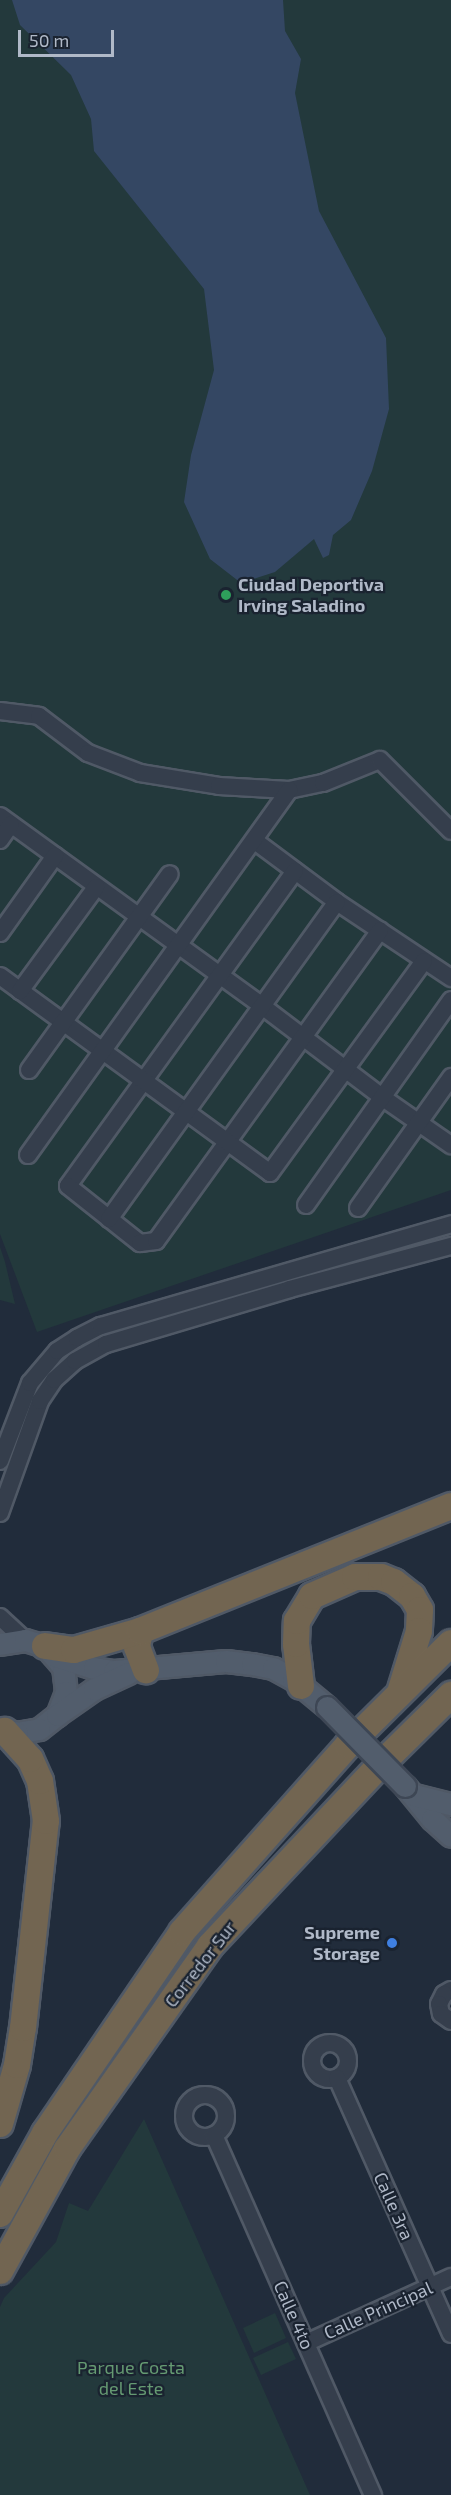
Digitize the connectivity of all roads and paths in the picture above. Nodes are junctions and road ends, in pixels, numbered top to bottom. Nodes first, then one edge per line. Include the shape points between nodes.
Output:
1 (0, 711) edge
2 (289, 790) junction
3 (6, 820) edge
4 (451, 831) edge
5 (0, 840) edge
6 (255, 841) junction
7 (55, 856) junction
8 (295, 871) junction
9 (170, 874) dead end
10 (96, 887) junction
11 (337, 902) junction
12 (137, 917) junction
13 (380, 930) junction
14 (0, 933) edge
15 (178, 947) junction
16 (424, 961) junction
17 (0, 976) edge
18 (219, 977) junction
19 (451, 978) edge
20 (20, 991) junction
21 (451, 1000) edge
22 (262, 1006) junction
23 (61, 1023) junction
24 (302, 1038) junction
25 (102, 1052) junction
26 (29, 1070) dead end
27 (346, 1070) junction
28 (451, 1077) edge
29 (143, 1082) junction
30 (384, 1098) junction
31 (186, 1112) junction
32 (419, 1123) junction
33 (228, 1142) junction
34 (451, 1145) edge
35 (28, 1155) dead end
36 (306, 1205) dead end
37 (358, 1208) dead end
38 (109, 1219) junction
39 (451, 1224) edge
40 (451, 1246) edge
41 (0, 1461) edge
42 (451, 1506) edge
43 (0, 1513) edge
44 (0, 1617) edge
45 (140, 1631) junction
46 (451, 1643) edge
47 (0, 1644) edge
48 (42, 1647) junction
49 (140, 1670) junction
50 (301, 1686) junction
51 (399, 1694) junction
52 (451, 1695) edge
53 (57, 1715) junction
54 (3, 1730) edge
55 (409, 1790) junction
56 (451, 1804) edge
57 (451, 1836) edge
58 (451, 1990) edge
59 (451, 2021) edge
60 (337, 2078) dead end
61 (0, 2124) edge
62 (214, 2135) dead end
63 (0, 2214) edge
64 (0, 2271) edge
65 (451, 2277) edge
66 (430, 2287) junction
67 (451, 2334) edge
68 (306, 2343) junction
69 (374, 2495) edge

1 - 2 street via 39,716 87,753 140,773 219,786
2 - 4 street via 323,783 380,760
2 - 6 street
3 - 5 street
3 - 7 street
6 - 8 street
6 - 15 street
7 - 10 street
7 - 14 street
8 - 11 street
8 - 18 street
9 - 12 street
10 - 12 street
10 - 20 street
11 - 13 street
11 - 22 street
12 - 15 street
12 - 23 street
13 - 16 street
13 - 24 street
15 - 18 street
15 - 25 street
16 - 19 street
16 - 27 street
17 - 20 street
18 - 22 street
18 - 29 street
20 - 23 street
21 - 30 street
22 - 24 street
22 - 31 street
23 - 25 street
23 - 26 street
24 - 27 street
24 - 33 street
25 - 29 street
25 - 35 street
27 - 30 street
27 - 33 street via 270,1173
28 - 32 street
29 - 31 street
29 - 38 street via 68,1186
30 - 32 street
30 - 36 street
31 - 33 street
31 - 38 street
32 - 34 street
32 - 37 street
33 - 38 street via 156,1241 140,1243
39 - 41 street via 101,1326 77,1338 57,1351 30,1383
40 - 43 street via 106,1344 75,1361 54,1380 40,1401
42 - 45 highway
44 - 48 street
45 - 48 highway via 74,1650
45 - 49 highway
46 - 51 highway, Corredor Sur
47 - 48 main road
48 - 49 main road via 94,1668
48 - 53 main road via 63,1667 66,1692
49 - 50 main road via 226,1661 273,1668
49 - 53 main road via 94,1689
50 - 51 highway via 297,1621 312,1596 355,1577 381,1576 411,1596 420,1610 419,1631
50 - 55 main road, bridge
51 - 63 highway, Corredor Sur via 348,1744 182,1932 45,2133
52 - 64 highway, Corredor Sur via 210,1946 67,2149
53 - 54 main road via 39,1729 16,1733
54 - 61 highway via 30,1759 40,1780 46,1821 23,2028
55 - 56 main road
55 - 57 main road
58 - 59 street via 439,2004 441,2014
60 - 66 street, Calle 3ra
62 - 68 street, Calle 4to
65 - 66 street, Calle Principal
66 - 67 street, Calle 3ra
66 - 68 street, Calle Principal
68 - 69 street, Calle 4to

